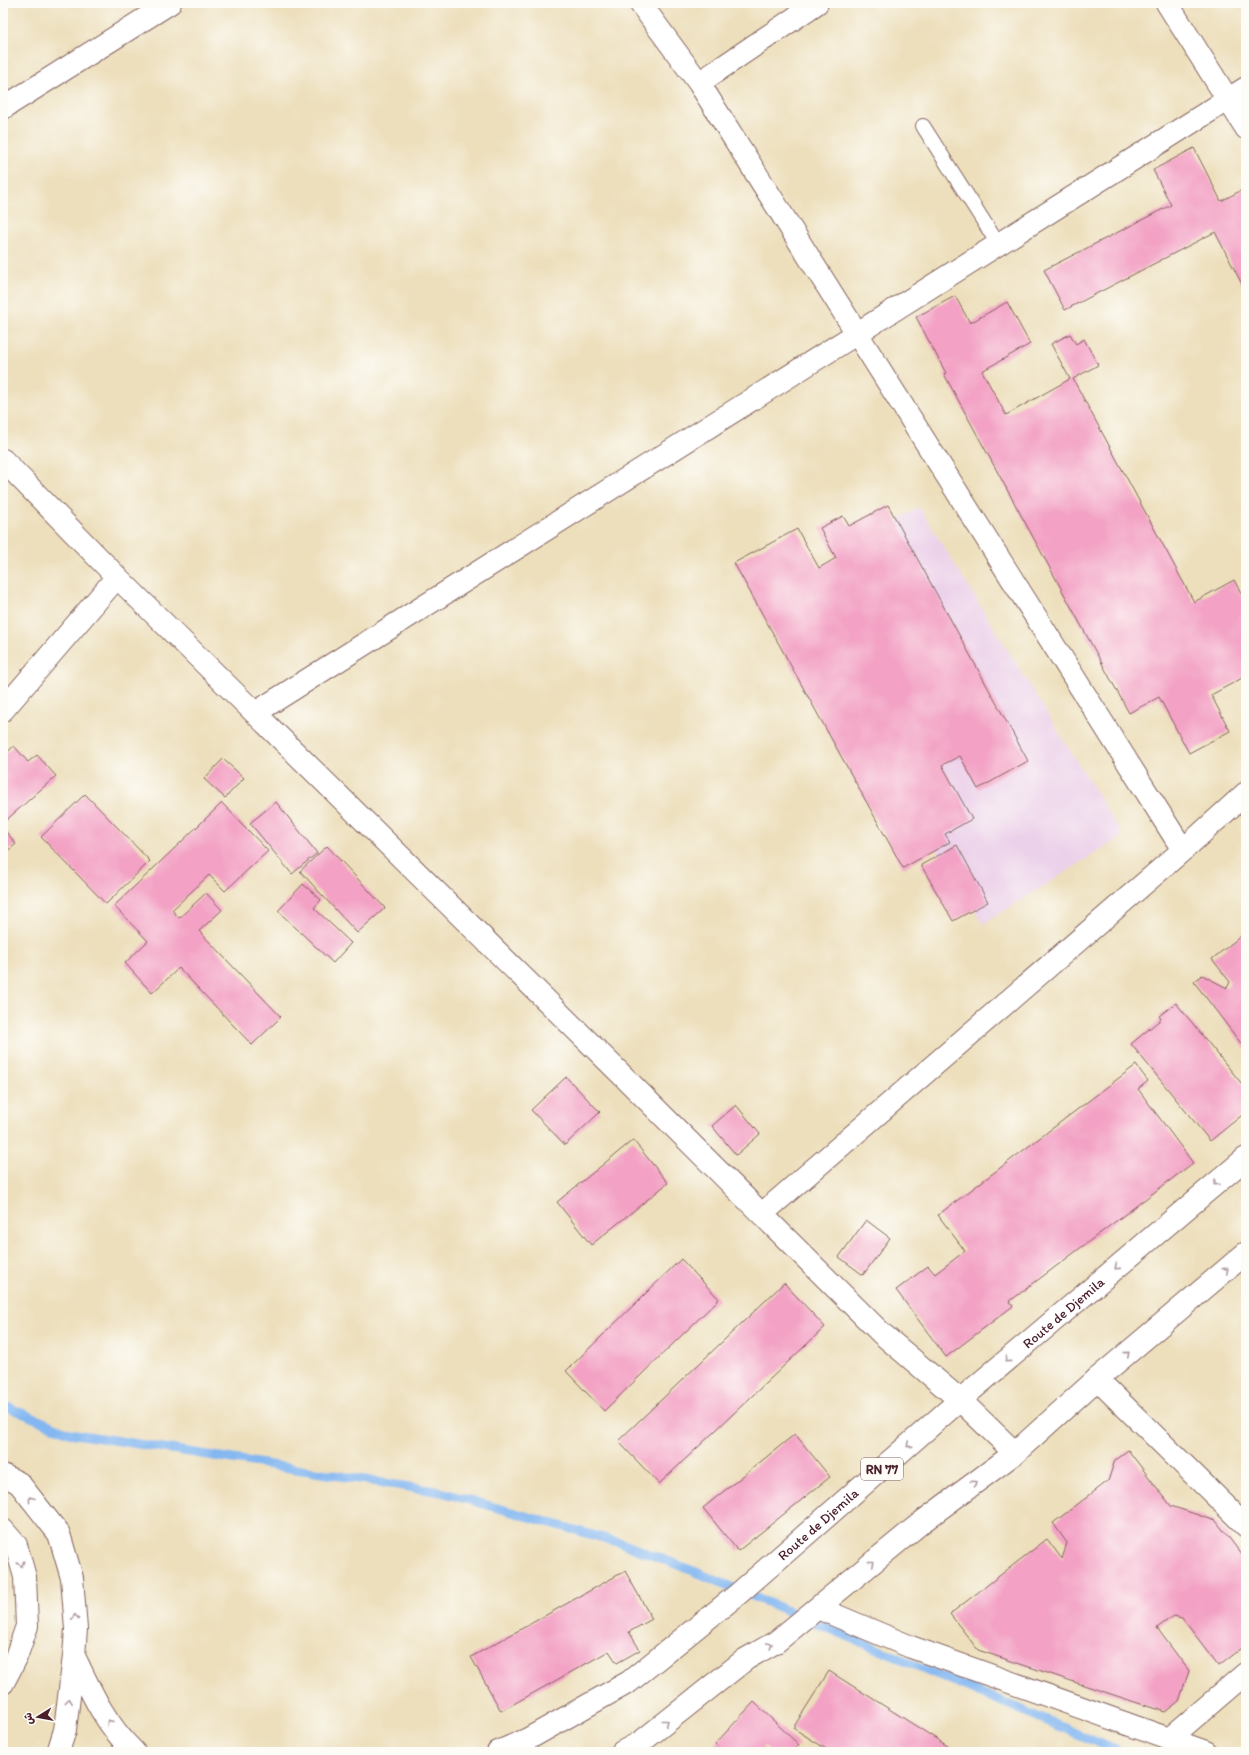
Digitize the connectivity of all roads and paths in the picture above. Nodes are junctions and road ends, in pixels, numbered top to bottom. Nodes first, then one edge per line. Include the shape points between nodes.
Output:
1 (170, 3) edge
2 (640, 3) edge
3 (817, 3) edge
4 (1167, 3) edge
5 (146, 10) edge
6 (699, 83) junction
7 (1246, 88) edge
8 (1228, 100) junction
9 (3, 108) edge
10 (923, 126) dead end
11 (1246, 128) edge
12 (998, 244) junction
13 (857, 333) junction
14 (3, 460) edge
15 (117, 577) junction
16 (5, 704) edge
17 (255, 713) junction
18 (1246, 793) edge
19 (1183, 850) junction
20 (1246, 1158) edge
21 (762, 1214) junction
22 (1246, 1253) edge
23 (1097, 1379) junction
24 (960, 1400) junction
25 (1015, 1453) junction
26 (3, 1475) edge
27 (1246, 1526) edge
28 (3, 1530) edge
29 (818, 1608) junction
30 (74, 1656) junction
31 (1246, 1673) edge
32 (3, 1683) edge
33 (1169, 1739) junction
34 (631, 1749) edge
35 (58, 1752) edge
36 (134, 1752) edge
37 (498, 1752) edge
38 (1206, 1752) edge

1 - 5 main road
2 - 6 main road
3 - 6 main road
4 - 8 main road
5 - 9 main road
6 - 13 main road
7 - 8 main road
8 - 11 main road
8 - 12 main road
10 - 12 lane
12 - 13 main road
13 - 17 main road
13 - 19 main road
14 - 15 main road
15 - 16 main road
15 - 17 main road
17 - 21 main road
18 - 19 main road
19 - 21 main road
20 -> 24 main road, Route de Djemila / RN 77
21 - 24 main road via 881,1333
23 -> 22 main road
23 - 25 main road
23 - 27 main road
24 - 25 main road
24 -> 37 main road, Route de Djemila / RN 77 via 738,1594 629,1682 528,1739
29 -> 25 main road via 922,1522
30 -> 26 main road via 76,1628 72,1578 59,1534 20,1483
28 -> 32 main road via 16,1545 25,1577 27,1626 16,1660
29 - 33 main road via 911,1647
34 -> 29 main road via 746,1659 776,1642
35 -> 30 main road via 65,1730
36 -> 30 main road via 98,1708
31 - 33 main road
33 - 38 main road

